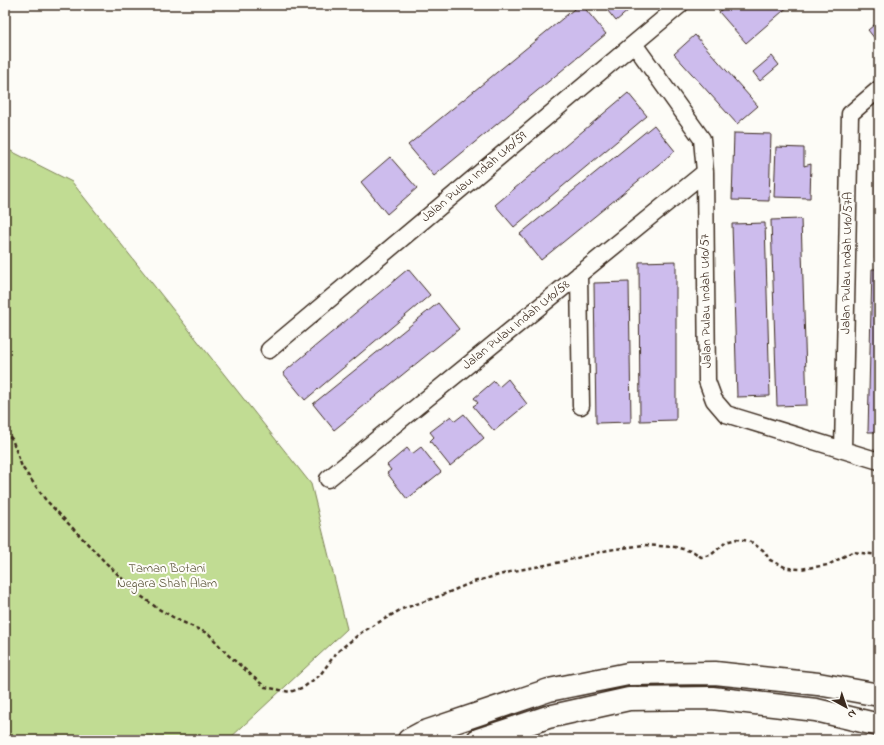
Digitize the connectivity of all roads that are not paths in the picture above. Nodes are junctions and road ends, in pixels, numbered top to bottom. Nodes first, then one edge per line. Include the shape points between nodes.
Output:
1 (680, 5) edge
2 (634, 44) junction
3 (879, 89) edge
4 (704, 172) junction
5 (579, 274) junction
6 (269, 350) dead end
7 (581, 406) dead end
8 (843, 450) junction
9 (879, 461) edge
10 (328, 479) dead end
11 (879, 695) edge
12 (879, 725) edge
13 (409, 740) edge
14 (478, 740) edge

1 - 2 street, Jalan Pulau Indah U10/59
2 - 4 street, Jalan Pulau Indah U10/57 via 702,139
2 - 6 street, Jalan Pulau Indah U10/59
3 - 8 street, Jalan Pulau Indah U10/57A via 850,114
4 - 5 street, Jalan Pulau Indah U10/58
4 - 8 street, Jalan Pulau Indah U10/57 via 707,381 714,400 726,414
5 - 7 street
5 - 10 street, Jalan Pulau Indah U10/58
8 - 9 street, Jalan Pulau Indah U10/57
11 - 13 main road via 818,684 715,673 628,674 549,690 422,733
12 - 14 main road via 816,710 712,698 629,699 548,717

